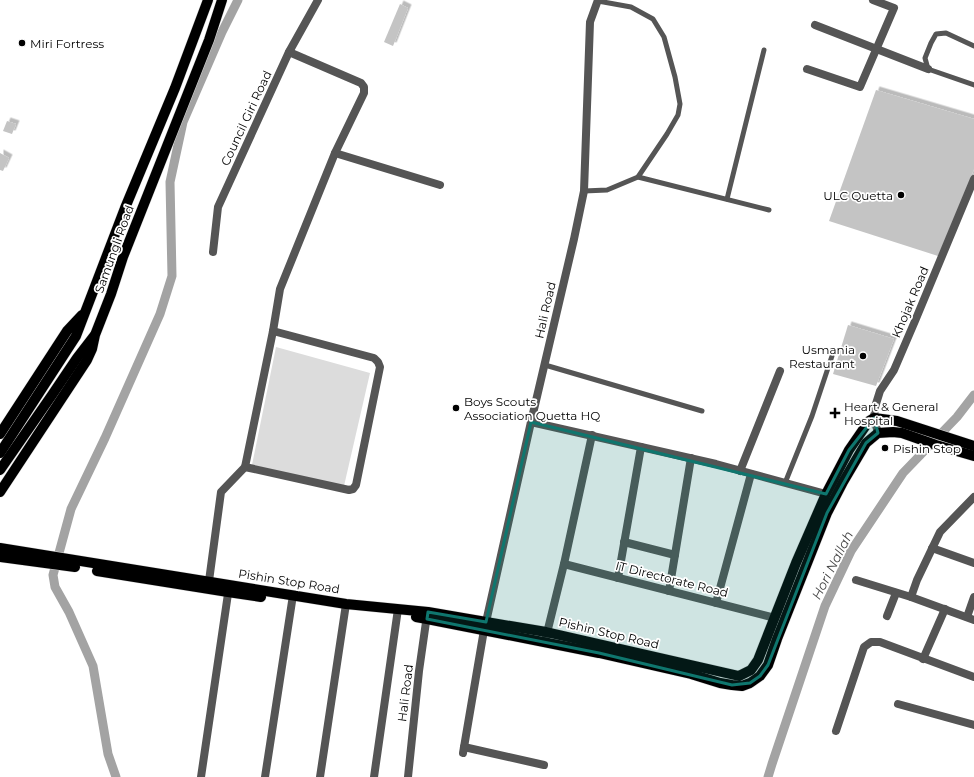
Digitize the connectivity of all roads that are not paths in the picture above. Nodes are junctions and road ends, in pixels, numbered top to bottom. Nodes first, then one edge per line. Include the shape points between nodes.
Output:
1 (208, 0) edge
2 (222, 0) edge
3 (318, 0) edge
4 (598, 0) edge
5 (873, 0) edge
6 (815, 26) dead end
7 (974, 46) edge
8 (877, 49) junction
9 (764, 50) dead end
10 (289, 52) junction
11 (807, 68) dead end
12 (928, 69) junction
13 (974, 85) edge
14 (335, 153) junction
15 (638, 177) junction
16 (974, 179) edge
17 (440, 185) dead end
18 (584, 191) junction
19 (726, 199) junction
20 (769, 210) dead end
21 (213, 252) dead end
22 (85, 312) junction
23 (273, 331) junction
24 (95, 335) junction
25 (832, 356) dead end
26 (544, 365) junction
27 (780, 371) dead end
28 (702, 411) dead end
29 (874, 418) junction
30 (531, 422) junction
31 (878, 433) junction
32 (0, 434) edge
33 (592, 436) junction
34 (974, 446) edge
35 (641, 447) junction
36 (0, 453) edge
37 (974, 456) edge
38 (691, 458) junction
39 (244, 466) junction
40 (0, 470) edge
41 (740, 471) junction
42 (751, 474) junction
43 (785, 483) junction
44 (0, 492) edge
45 (826, 494) junction
46 (974, 497) edge
47 (624, 542) junction
48 (932, 548) junction
49 (2, 549) edge
50 (675, 555) junction
51 (974, 563) edge
52 (78, 564) junction
53 (564, 564) junction
54 (618, 578) junction
55 (856, 580) dead end
56 (209, 581) junction
57 (228, 588) junction
58 (669, 591) junction
59 (896, 593) junction
60 (911, 597) junction
61 (974, 597) edge
62 (292, 598) junction
63 (716, 603) junction
64 (345, 606) junction
65 (945, 610) junction
66 (398, 612) junction
67 (427, 615) junction
68 (887, 616) dead end
69 (775, 618) junction
70 (971, 619) edge
71 (485, 626) junction
72 (546, 637) junction
73 (924, 659) junction
74 (974, 677) edge
75 (898, 704) dead end
76 (974, 726) edge
77 (836, 731) dead end
78 (544, 765) dead end
79 (201, 777) edge
80 (265, 777) edge
81 (320, 777) edge
82 (374, 777) edge
83 (408, 777) edge

1 - 22 main road, Samungli Road
2 - 24 main road, Samungli Road via 209,40
3 - 10 street, Council Giri Road
4 - 15 lane via 631,8 653,19 664,36 675,77 680,104 678,115
4 - 18 street, Hali Road via 590,22
5 - 8 street via 894,8
6 - 8 street
7 - 12 lane via 946,34 936,34 925,58
8 - 11 street via 860,87
8 - 12 street
9 - 19 lane
10 - 14 street via 361,82 364,87 364,93
10 - 21 street, Council Giri Road via 218,207
12 - 13 lane
14 - 17 street
14 - 23 street via 280,289
15 - 18 lane via 607,190
15 - 19 lane
16 - 29 street, Khojak Road via 894,370 880,391 874,406
18 - 26 street, Hali Road
19 - 20 lane
22 - 32 main road, Samungli Road via 67,331
22 - 36 main road via 76,336
23 - 39 street
23 - 39 street via 374,358 378,362 380,367 356,485 348,490
24 - 40 main road
24 - 44 main road, Samungli Road via 87,360
25 - 43 lane via 812,416
26 - 28 lane
26 - 30 street, Hali Road
27 - 41 street
29 - 31 street, Khojak Road
29 - 34 main road via 897,421
29 - 45 main road, Pishin Stop Road via 869,421 849,450
30 - 33 street
30 - 71 street, Hali Road
31 - 37 main road via 902,433
31 - 72 main road, Pishin Stop Road via 866,443 827,513 768,665 760,676 750,683 742,686 720,683
33 - 35 street
33 - 53 street
35 - 38 street
35 - 47 street
38 - 41 street
38 - 50 street
39 - 56 street via 221,492
41 - 42 street
42 - 43 street
42 - 63 street
43 - 45 street
45 - 69 main road, Pishin Stop Road
46 - 48 street via 940,532
47 - 50 street
47 - 54 street
48 - 51 street
48 - 60 street via 916,580
49 - 52 main road via 55,557
49 - 52 main road via 37,562
50 - 58 street
52 - 56 main road, Pishin Stop Road
52 - 57 main road, Pishin Stop Road
53 - 54 street, IT Directorate Road
53 - 72 street
54 - 58 street, IT Directorate Road
55 - 59 street
56 - 57 main road, Pishin Stop Road
57 - 62 main road, Pishin Stop Road
57 - 79 street
58 - 63 street, IT Directorate Road
59 - 60 street
59 - 68 street
60 - 65 street
61 - 70 street
62 - 64 main road, Pishin Stop Road
62 - 80 street
63 - 69 street, IT Directorate Road
64 - 66 main road, Pishin Stop Road
64 - 81 street
65 - 70 street
65 - 73 street
66 - 67 main road, Pishin Stop Road
66 - 82 street
67 - 71 main road, Pishin Stop Road
67 - 83 street, Hali Road
69 - 72 main road, Pishin Stop Road via 758,660 751,670 739,676
71 - 72 main road, Pishin Stop Road
71 - 78 street, Hali Road via 464,750
73 - 74 street
73 - 77 street via 880,642 871,642 864,647
75 - 76 street

